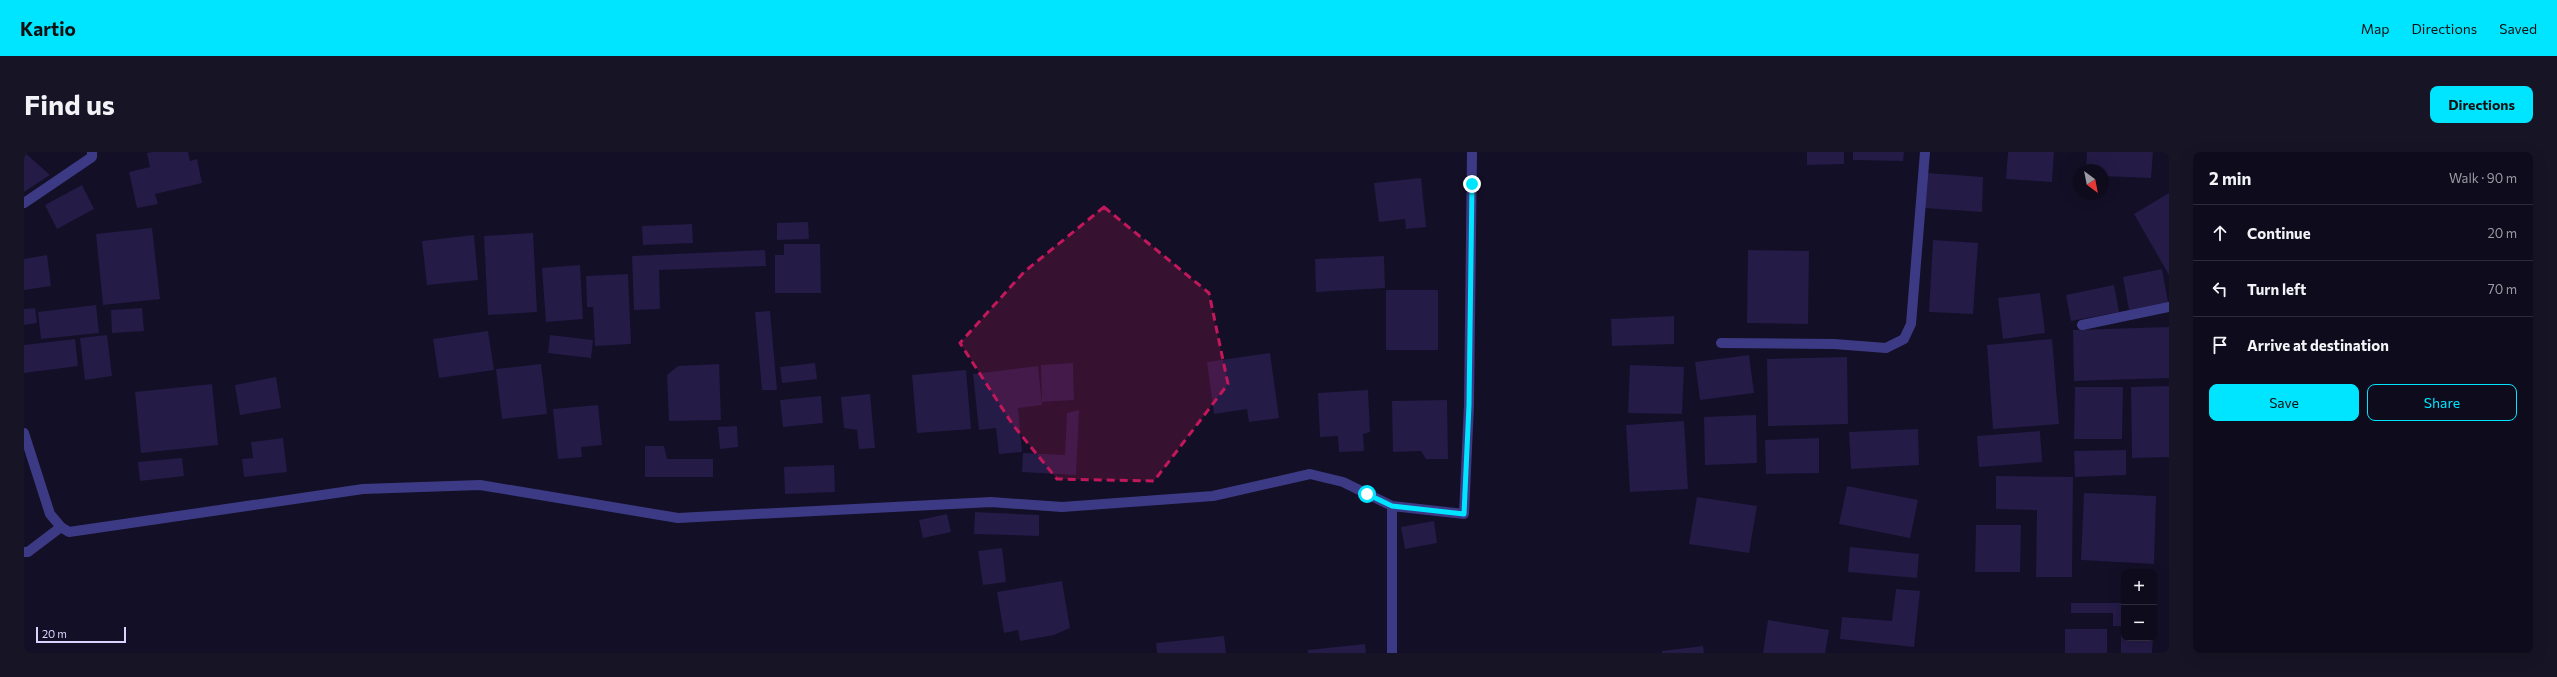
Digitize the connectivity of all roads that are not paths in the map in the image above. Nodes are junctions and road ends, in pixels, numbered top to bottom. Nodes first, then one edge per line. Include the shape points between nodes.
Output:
1 (92, 152) edge
2 (1472, 152) edge
3 (1925, 152) edge
4 (24, 203) edge
5 (2169, 307) edge
6 (2082, 325) dead end
7 (1721, 342) dead end
8 (24, 432) edge
9 (1392, 506) junction
10 (61, 527) junction
11 (24, 552) edge
12 (1392, 653) edge

1 - 4 street via 92,157
2 - 9 street via 1469,405 1464,514
3 - 7 street via 1911,324 1904,339 1886,348 1834,344
5 - 6 street
8 - 10 street via 50,514
9 - 10 street via 1343,482 1310,474 1213,496 1062,507 991,502 678,518 480,485 363,489 69,532
9 - 12 street
10 - 11 street via 28,552

